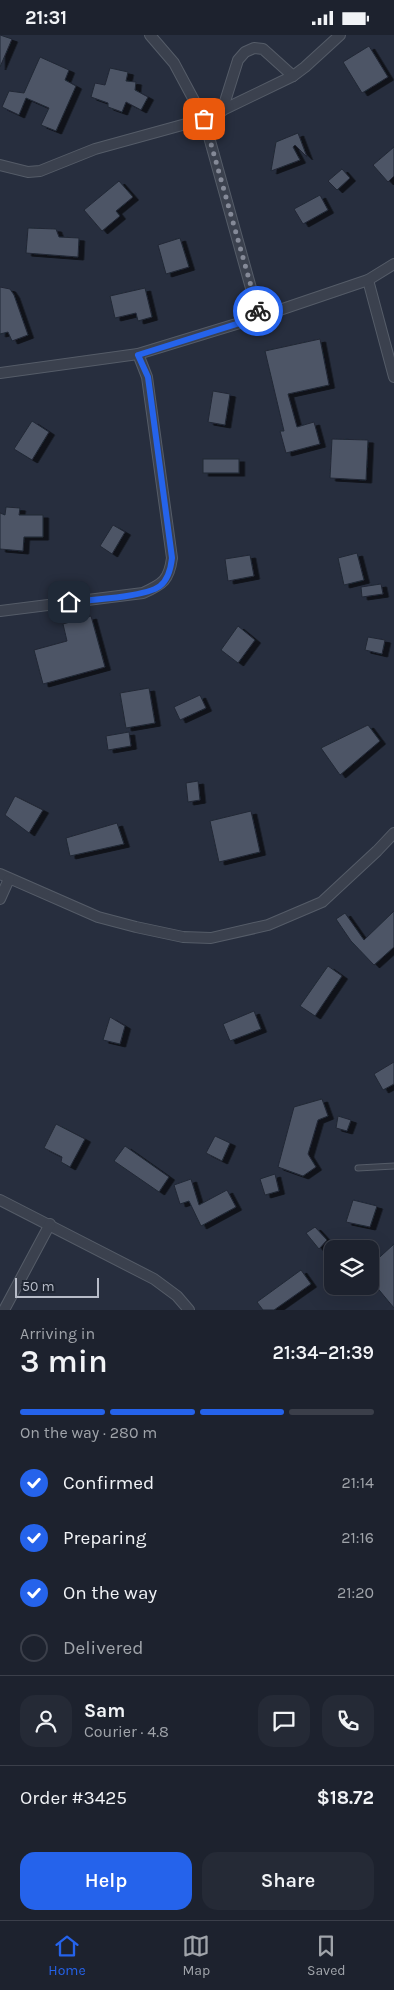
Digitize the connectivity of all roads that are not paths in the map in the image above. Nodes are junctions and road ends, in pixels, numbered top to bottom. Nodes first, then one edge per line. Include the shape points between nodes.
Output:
1 (150, 35) edge
2 (340, 35) edge
3 (293, 76) junction
4 (222, 111) junction
5 (204, 119) junction
6 (0, 165) edge
7 (394, 264) edge
8 (368, 280) junction
9 (259, 317) junction
10 (138, 355) junction
11 (0, 373) edge
12 (394, 377) edge
13 (0, 611) edge
14 (394, 833) edge
15 (5, 877) edge
16 (0, 899) edge
17 (394, 1166) edge
18 (358, 1168) dead end
19 (0, 1200) edge
20 (50, 1224) junction
21 (4, 1310) edge
22 (189, 1310) edge

1 - 5 street via 174,63
2 - 3 street
3 - 4 street
3 - 4 street via 263,49 245,52 238,60
4 - 5 street
5 - 6 street via 95,149 40,171 28,172
5 - 9 street
7 - 8 street
8 - 9 street
8 - 12 street
9 - 10 street
10 - 11 street
10 - 13 street via 148,377 172,558 170,572 161,585 143,593
14 - 15 street via 322,902 268,925 211,938 183,937 98,917
15 - 16 street
17 - 18 lane
19 - 20 street
20 - 21 street
20 - 22 street via 154,1279 177,1296

